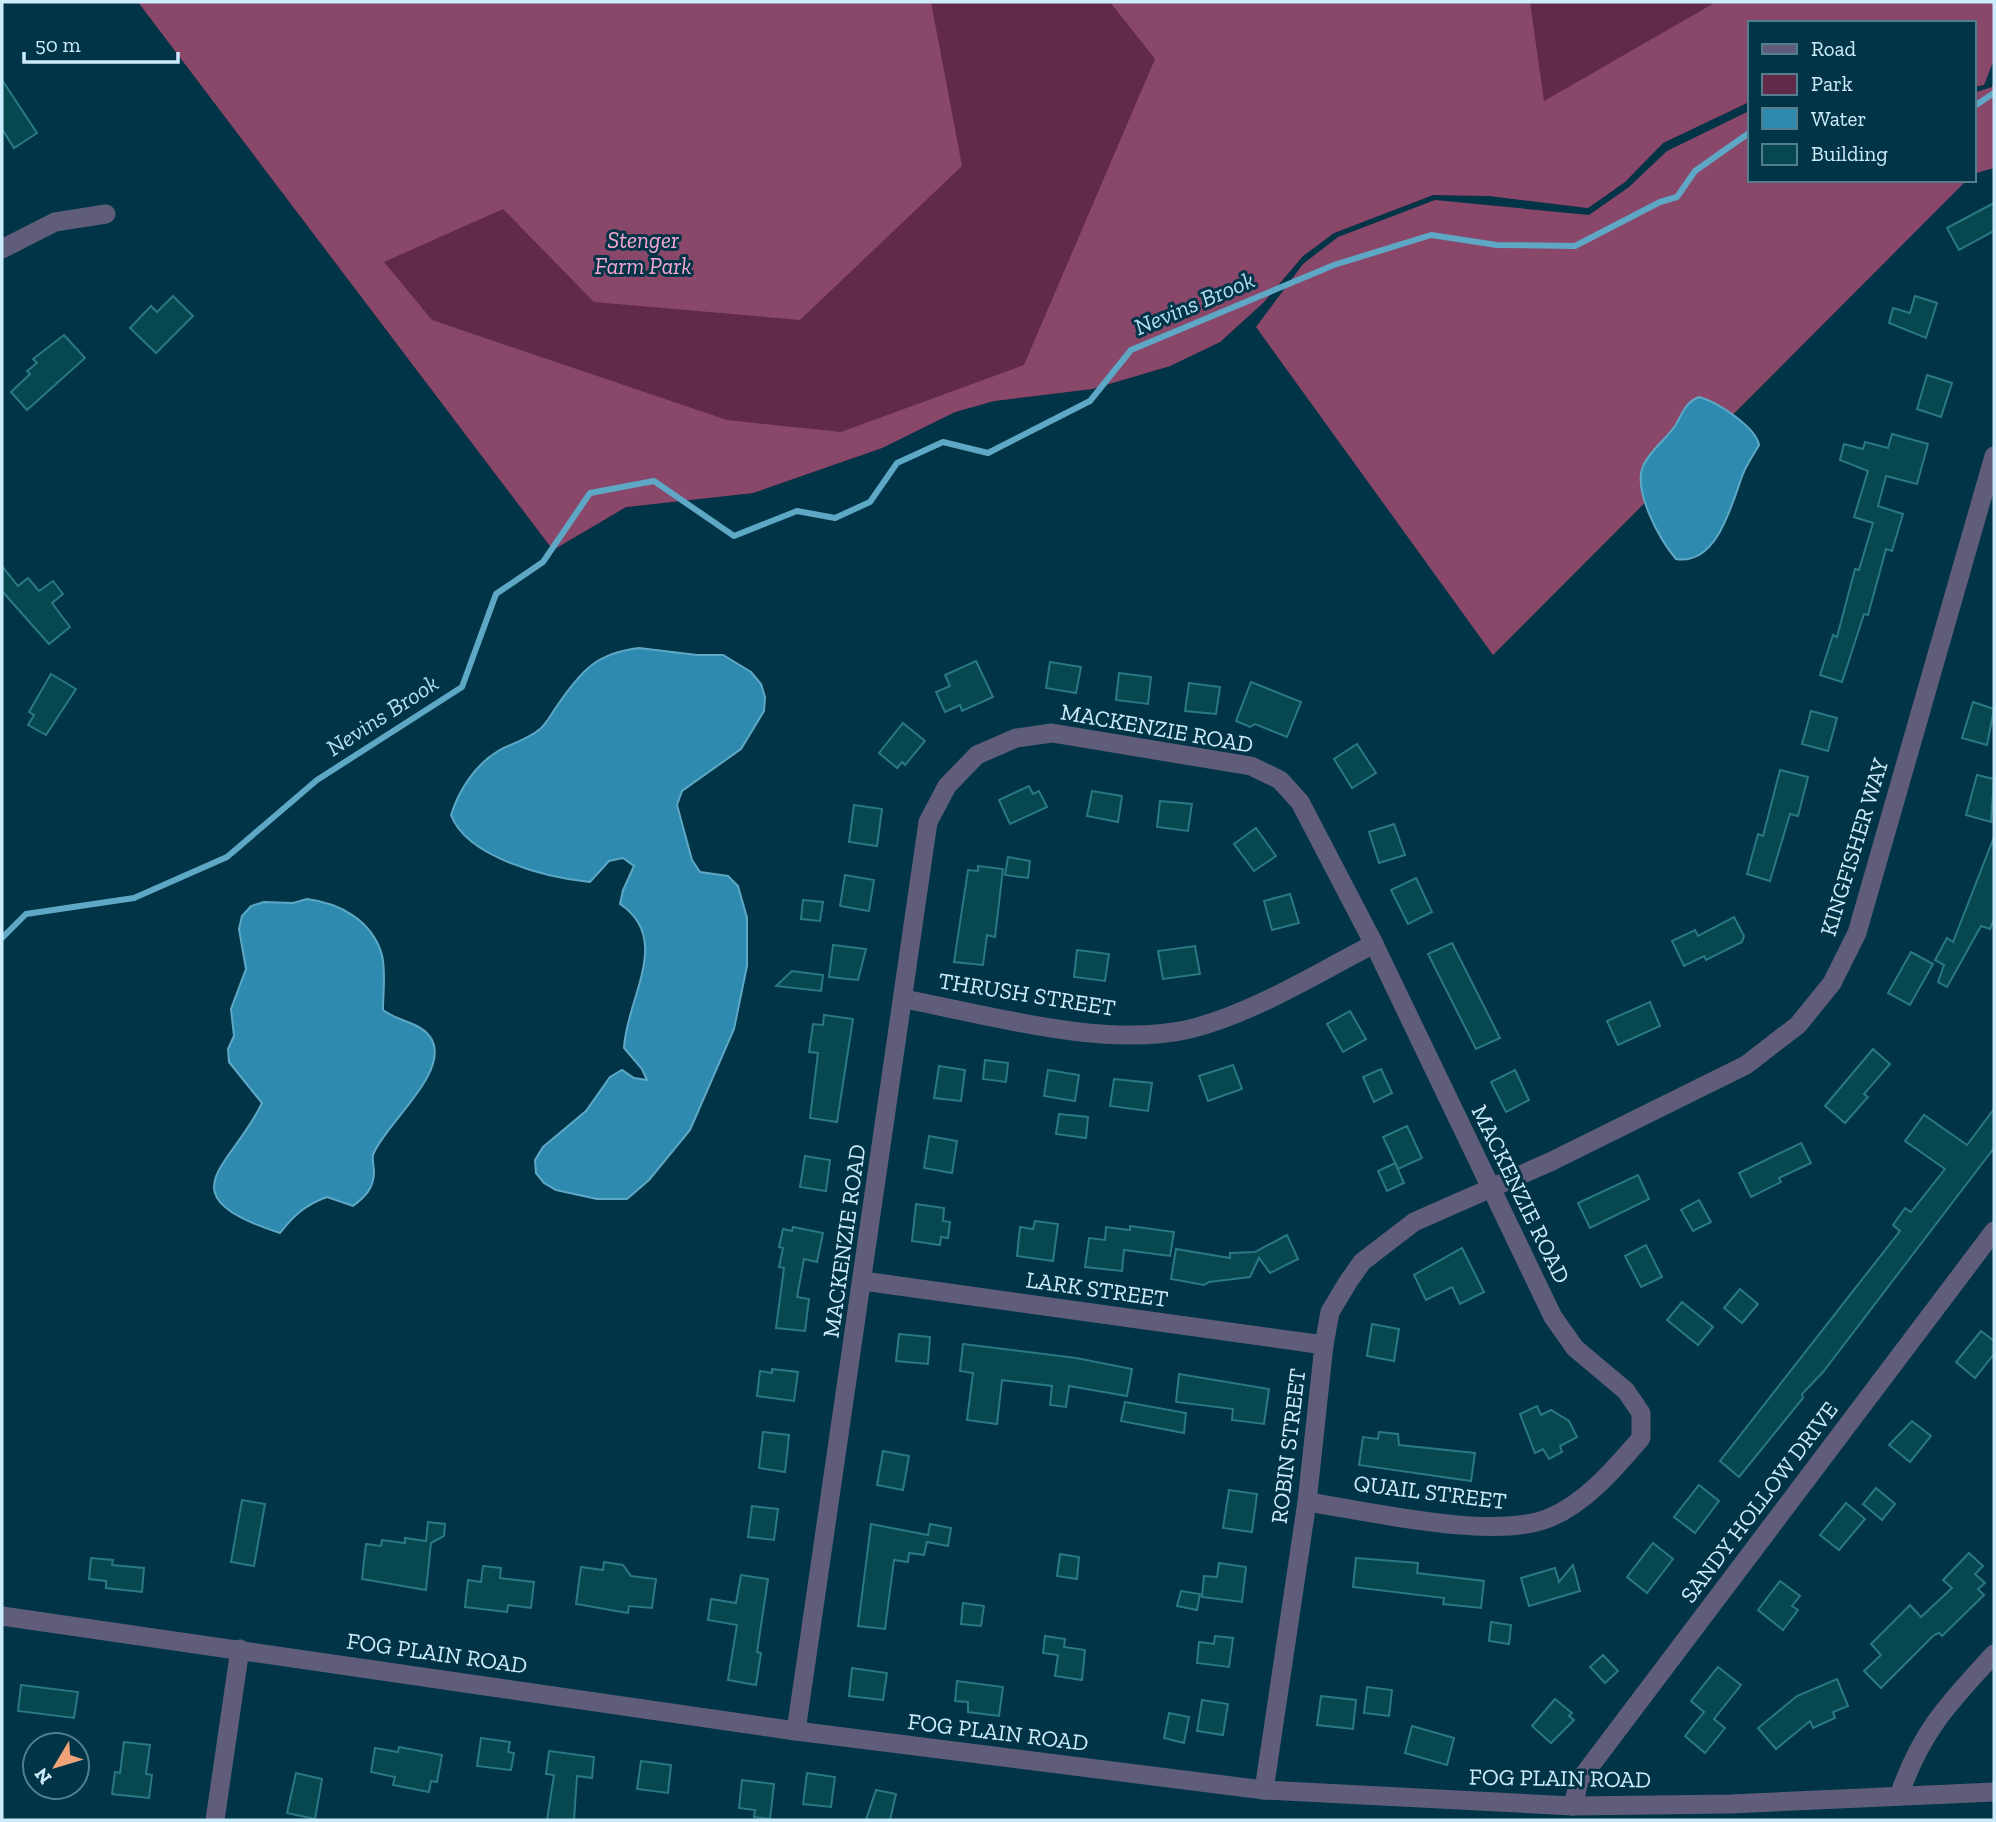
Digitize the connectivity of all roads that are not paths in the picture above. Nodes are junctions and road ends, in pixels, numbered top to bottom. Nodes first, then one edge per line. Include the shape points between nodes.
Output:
1 (106, 214) dead end
2 (2, 249) edge
3 (1994, 456) edge
4 (1374, 944) junction
5 (904, 999) junction
6 (1489, 1188) junction
7 (1994, 1231) edge
8 (863, 1281) junction
9 (1324, 1345) junction
10 (1641, 1438) joint
11 (1307, 1502) junction
12 (2, 1616) edge
13 (240, 1649) junction
14 (1994, 1654) edge
15 (796, 1731) junction
16 (1264, 1790) junction
17 (1994, 1792) edge
18 (1899, 1796) junction
19 (1573, 1806) junction
20 (215, 1820) edge

1 - 2 street via 55,222
3 - 6 street, KINGFISHER WAY via 1857,933 1832,983 1798,1025 1746,1065
4 - 5 street, THRUSH STREET via 1239,1012 1190,1029 1143,1035 1091,1033
4 - 5 street, MACKENZIE ROAD via 1300,802 1280,780 1251,766 1052,733 1016,738 977,755 947,786 928,822
4 - 6 street, MACKENZIE ROAD
5 - 8 street, MACKENZIE ROAD
6 - 9 street, ROBIN STREET via 1414,1222 1362,1262 1331,1312
6 - 10 street, MACKENZIE ROAD via 1553,1317 1575,1348 1626,1391 1641,1413
7 - 19 street, SANDY HOLLOW DRIVE via 1579,1782
8 - 9 street, LARK STREET
8 - 15 street, MACKENZIE ROAD
9 - 11 street, ROBIN STREET
10 - 11 street, QUAIL STREET via 1579,1500 1550,1518 1518,1527 1484,1528
11 - 16 street, ROBIN STREET
12 - 13 street, FOG PLAIN ROAD
13 - 15 street, FOG PLAIN ROAD
13 - 20 street
14 - 18 street via 1937,1717 1911,1761
15 - 16 street, FOG PLAIN ROAD
16 - 19 street, FOG PLAIN ROAD
17 - 18 street, FOG PLAIN ROAD
18 - 19 street, FOG PLAIN ROAD

